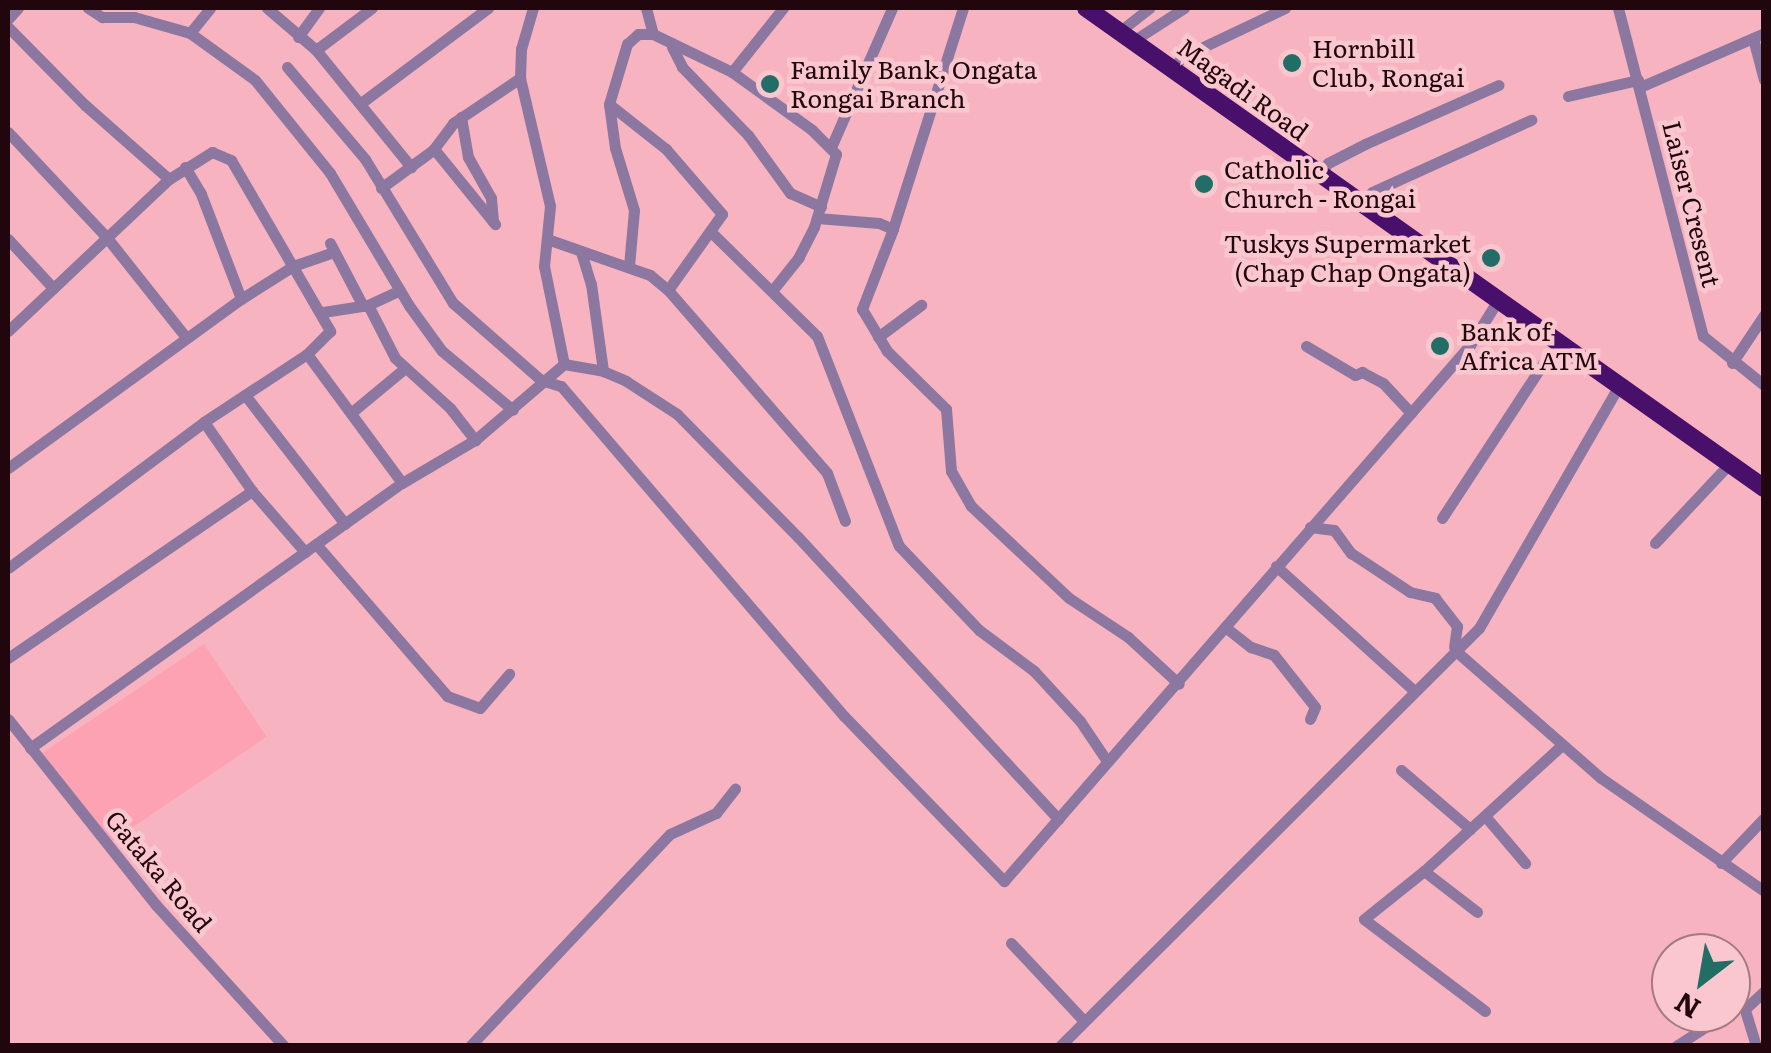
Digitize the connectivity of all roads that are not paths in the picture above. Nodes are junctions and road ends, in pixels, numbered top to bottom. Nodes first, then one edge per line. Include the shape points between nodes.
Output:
1 (18, 8) edge
2 (88, 8) edge
3 (210, 8) edge
4 (269, 8) edge
5 (320, 8) edge
6 (372, 8) edge
7 (487, 8) edge
8 (533, 8) edge
9 (646, 8) edge
10 (784, 8) edge
11 (892, 8) edge
12 (963, 8) edge
13 (1086, 8) edge
14 (1149, 8) edge
15 (1184, 8) edge
16 (1285, 8) edge
17 (1618, 8) edge
18 (1138, 12) edge
19 (8, 19) edge
20 (8, 27) edge
21 (190, 33) junction
22 (653, 34) junction
23 (1758, 35) edge
24 (298, 36) junction
25 (1126, 36) junction
26 (672, 47) junction
27 (316, 50) junction
28 (287, 67) dead end
29 (1172, 69) junction
30 (732, 72) junction
31 (520, 78) junction
32 (1764, 80) edge
33 (1639, 83) junction
34 (1499, 86) dead end
35 (1568, 96) dead end
36 (360, 103) junction
37 (609, 104) junction
38 (462, 117) junction
39 (1530, 120) dead end
40 (8, 132) edge
41 (832, 145) junction
42 (434, 148) junction
43 (411, 166) junction
44 (186, 167) junction
45 (1318, 174) junction
46 (169, 179) junction
47 (382, 188) junction
48 (1366, 208) junction
49 (819, 212) junction
50 (892, 229) junction
51 (711, 232) junction
52 (108, 239) junction
53 (8, 240) edge
54 (550, 240) junction
55 (581, 252) junction
56 (293, 266) junction
57 (629, 266) junction
58 (53, 288) junction
59 (400, 290) junction
60 (668, 290) junction
61 (772, 292) junction
62 (241, 299) junction
63 (1498, 300) junction
64 (365, 306) junction
65 (921, 306) dead end
66 (322, 312) junction
67 (1764, 315) edge
68 (8, 331) edge
69 (186, 336) junction
70 (878, 337) junction
71 (1306, 346) dead end
72 (1561, 346) junction
73 (307, 354) junction
74 (1732, 363) junction
75 (564, 364) junction
76 (405, 368) junction
77 (603, 371) junction
78 (541, 380) junction
79 (1764, 385) edge
80 (1620, 386) junction
81 (245, 395) junction
82 (513, 410) junction
83 (352, 412) junction
84 (1412, 412) junction
85 (204, 422) junction
86 (475, 440) junction
87 (1730, 463) junction
88 (8, 468) edge
89 (402, 483) junction
90 (1764, 488) edge
91 (252, 491) junction
92 (1442, 518) dead end
93 (844, 521) dead end
94 (345, 524) junction
95 (1310, 526) junction
96 (1654, 543) dead end
97 (310, 548) junction
98 (1276, 566) junction
99 (8, 568) edge
100 (1225, 627) junction
101 (1456, 650) junction
102 (8, 658) edge
103 (509, 674) dead end
104 (1178, 684) junction
105 (1414, 690) junction
106 (8, 719) edge
107 (1310, 719) dead end
108 (1562, 745) junction
109 (30, 748) junction
110 (1107, 761) junction
111 (1400, 770) dead end
112 (735, 790) dead end
113 (1484, 816) junction
114 (1764, 818) edge
115 (1058, 819) junction
116 (1470, 829) junction
117 (1721, 863) junction
118 (1525, 864) dead end
119 (1424, 871) junction
120 (1764, 891) edge
121 (1477, 912) dead end
122 (1011, 943) dead end
123 (1485, 1010) dead end
124 (1084, 1021) junction
125 (284, 1046) edge
126 (470, 1046) edge
127 (1060, 1046) edge

1 - 19 street
2 - 21 street via 102,18 134,17
3 - 21 street
4 - 24 street
5 - 24 street
6 - 27 street
7 - 36 street
8 - 31 street via 520,48
9 - 22 street
10 - 30 street
11 - 41 street
12 - 50 street
13 - 25 highway, Magadi Road
14 - 18 street
15 - 25 street
16 - 29 street via 1182,57
17 - 33 street, Laiser Cresent
18 - 25 street
20 - 46 street
21 - 59 street via 255,80 289,117
22 - 26 street
22 - 37 street via 638,34 627,44
23 - 32 street
23 - 33 street
24 - 27 street
25 - 29 highway, Magadi Road
26 - 30 street
26 - 49 street via 790,193
27 - 36 street
28 - 47 street
29 - 45 highway, Magadi Road
30 - 41 street
31 - 38 street
31 - 54 street via 545,176
33 - 35 street
33 - 74 street, Laiser Cresent via 1703,336
34 - 45 street via 1356,148
36 - 43 street
37 - 51 street via 658,141 719,208
37 - 57 street via 634,210
38 - 42 street
38 - 42 street via 468,157 490,198 495,225
39 - 48 street via 1372,192
40 - 52 street
41 - 49 street via 837,162
42 - 43 street
43 - 47 street
44 - 46 street
44 - 56 street via 212,152 231,160
44 - 62 street
45 - 48 highway, Magadi Road
46 - 52 street
47 - 78 street via 453,303
48 - 63 highway, Magadi Road
49 - 50 street
49 - 61 street via 799,257
50 - 70 street via 862,302
51 - 60 street
51 - 61 street
52 - 58 street
52 - 69 street
53 - 58 street
54 - 55 street
54 - 75 street via 544,266
55 - 57 street
55 - 77 street
56 - 62 street
56 - 64 street via 332,247
56 - 66 street
57 - 60 street
58 - 68 street
59 - 64 street
59 - 82 street via 442,351
60 - 93 street via 827,473
61 - 110 street via 817,336 899,546 980,630 1034,671
62 - 69 street
63 - 72 highway, Magadi Road
63 - 84 street
64 - 66 street
64 - 76 street
65 - 70 street
66 - 73 street via 330,335
67 - 74 street
69 - 88 street
70 - 104 street via 946,410 951,471 971,506 1069,598 1128,637
71 - 84 street via 1382,383
72 - 80 highway, Magadi Road
72 - 92 street
73 - 81 street
73 - 83 street
74 - 79 street, Laiser Cresent
75 - 77 street
75 - 78 street
76 - 83 street
76 - 86 street
77 - 115 street via 677,414
78 - 82 street
78 - 115 street via 561,386 844,716 1004,881
80 - 87 highway, Magadi Road
80 - 101 street via 1491,613
81 - 85 street
81 - 94 street
82 - 86 street
83 - 89 street
84 - 95 street
85 - 91 street
85 - 99 street
86 - 89 street
87 - 90 highway, Magadi Road
87 - 96 street
89 - 94 street
91 - 97 street
91 - 102 street
94 - 97 street
95 - 98 street
95 - 101 street via 1334,530 1351,554 1410,592 1435,598 1456,626
97 - 103 street via 447,696 480,708
97 - 109 street
98 - 100 street
98 - 105 street
100 - 104 street
100 - 107 street via 1274,655 1315,707
101 - 105 street
101 - 108 street
104 - 110 street
105 - 124 street
106 - 109 street, Gataka Road
108 - 113 street
108 - 117 street
109 - 125 street, Gataka Road via 156,905
110 - 115 street
111 - 116 street
112 - 126 street via 716,813 670,834
113 - 116 street
113 - 118 street
114 - 117 street
116 - 119 street
117 - 120 street
119 - 121 street
119 - 123 street via 1365,922
122 - 124 street
124 - 127 street

